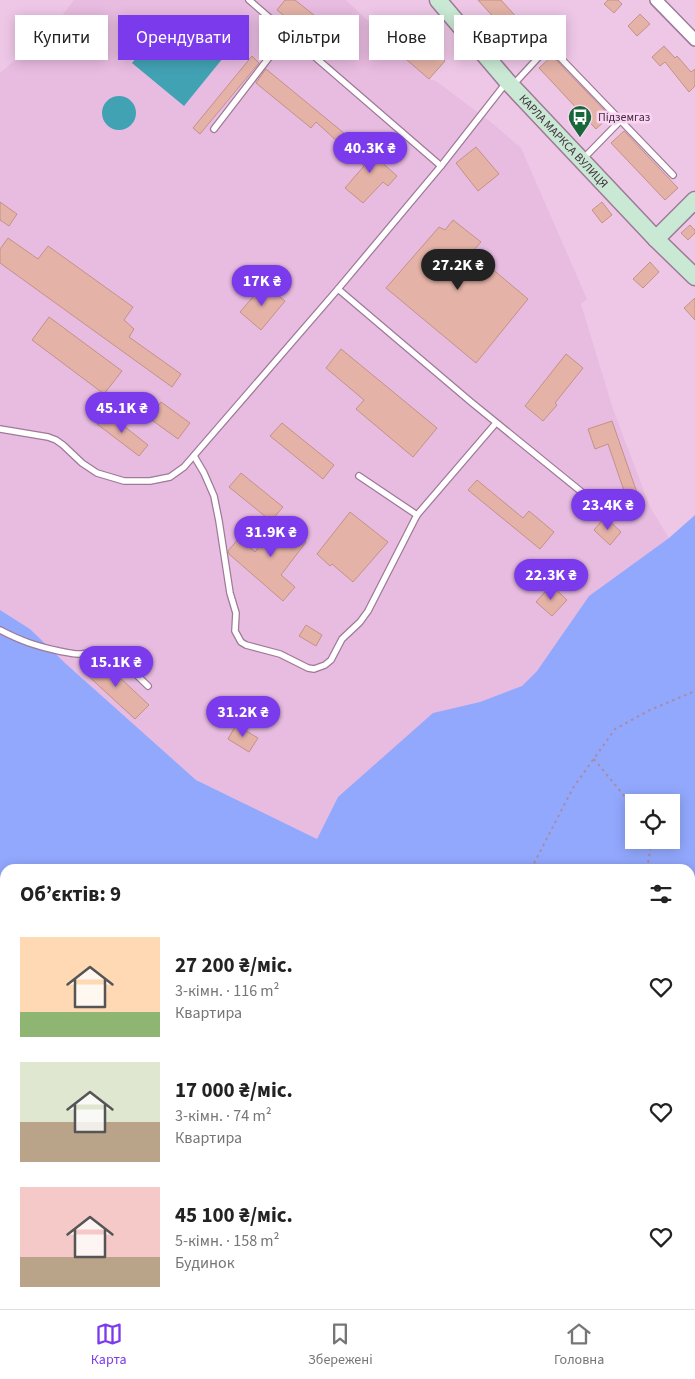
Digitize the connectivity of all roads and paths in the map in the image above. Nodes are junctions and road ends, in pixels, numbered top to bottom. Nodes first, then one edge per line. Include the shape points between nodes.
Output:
1 (249, 0) edge
2 (438, 0) edge
3 (656, 0) edge
4 (267, 15) edge
5 (695, 40) edge
6 (267, 60) edge
7 (319, 60) edge
8 (509, 84) junction
9 (620, 121) junction
10 (214, 129) dead end
11 (581, 160) junction
12 (441, 166) junction
13 (674, 175) dead end
14 (695, 200) edge
15 (656, 239) junction
16 (695, 277) edge
17 (338, 288) junction
18 (496, 423) junction
19 (0, 430) edge
20 (194, 456) junction
21 (359, 476) dead end
22 (605, 511) dead end
23 (417, 515) junction
24 (0, 630) edge
25 (148, 686) dead end
26 (695, 691) edge
27 (594, 759) junction
28 (625, 797) edge
29 (650, 849) edge
30 (534, 864) edge
31 (648, 864) edge

1 - 4 lane
2 - 8 street, КАРЛА МАРКСА ВУЛИЦЯ
3 - 5 street
6 - 10 lane
7 - 12 lane
8 - 9 lane via 549,46
8 - 11 street, КАРЛА МАРКСА ВУЛИЦЯ
8 - 12 lane
9 - 11 lane
9 - 13 lane
11 - 15 street, КАРЛА МАРКСА ВУЛИЦЯ
12 - 17 lane
14 - 15 street
15 - 16 street, КАРЛА МАРКСА ВУЛИЦЯ
17 - 18 lane
17 - 20 lane
18 - 22 lane
18 - 23 lane
19 - 20 lane via 56,440 97,473 124,481 150,481 170,476
20 - 23 lane via 214,496 238,638 246,645 280,654 308,668 314,669 331,660 342,639 368,611
21 - 23 lane
24 - 25 lane via 19,640 76,654 106,649
26 - 27 path via 650,710 615,730
27 - 28 path
27 - 30 path via 573,788
29 - 31 path

